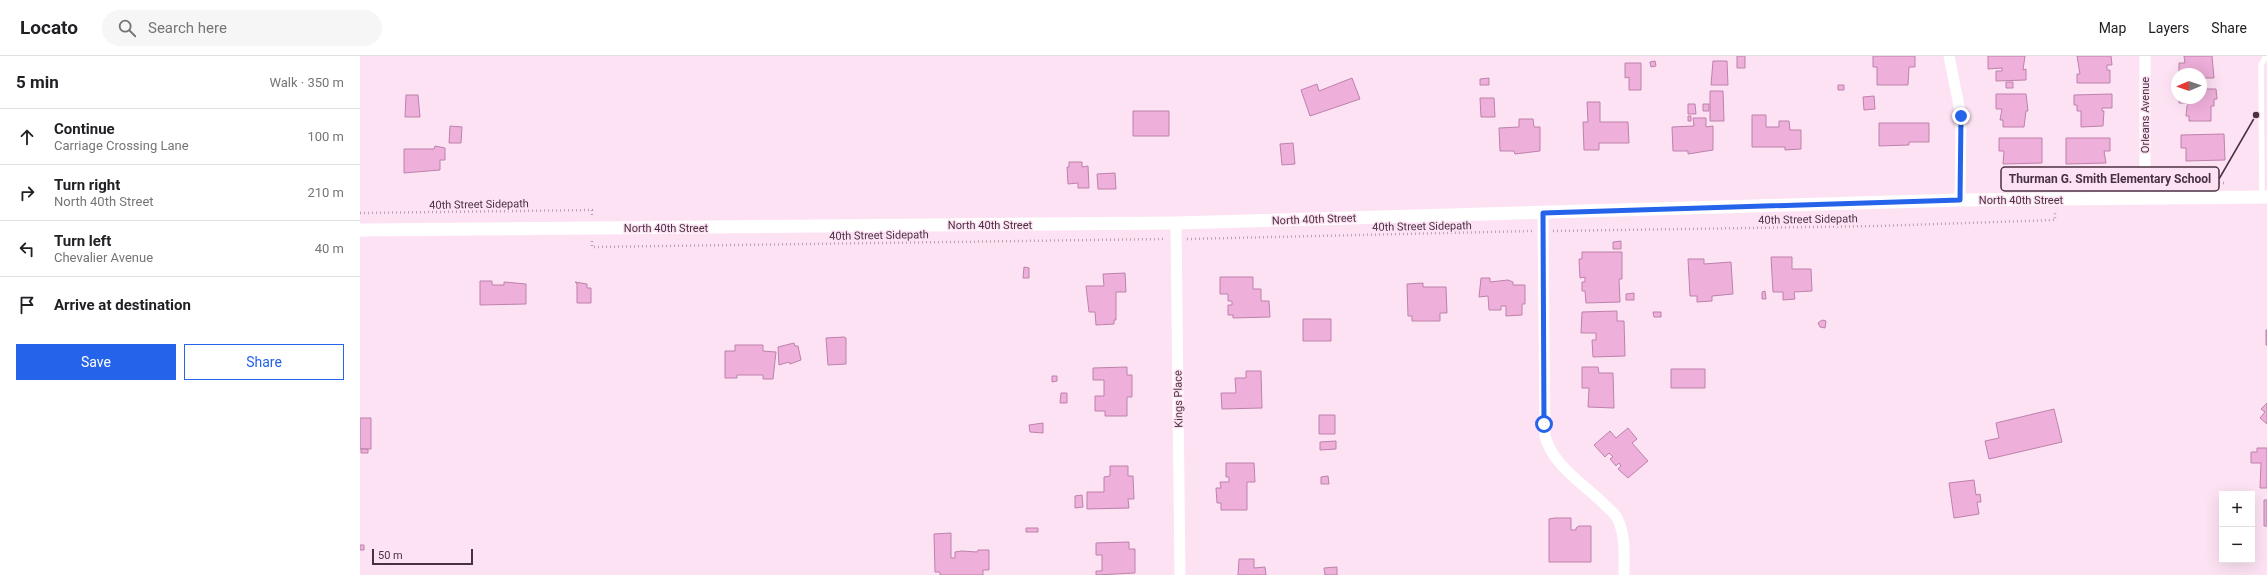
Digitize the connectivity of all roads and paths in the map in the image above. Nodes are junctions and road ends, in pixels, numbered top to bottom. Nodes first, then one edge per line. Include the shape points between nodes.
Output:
1 (1949, 56) edge
2 (2145, 56) edge
3 (2266, 56) edge
4 (2129, 183) dead end
5 (2159, 183) dead end
6 (2229, 184) dead end
7 (2054, 185) dead end
8 (2264, 197) edge
9 (2145, 198) junction
10 (1960, 200) junction
11 (360, 213) edge
12 (1543, 213) junction
13 (2055, 214) dead end
14 (592, 216) dead end
15 (1176, 223) junction
16 (360, 230) edge
17 (1554, 230) dead end
18 (1536, 231) dead end
19 (1169, 240) dead end
20 (1189, 240) dead end
21 (592, 244) dead end
22 (1180, 575) edge
23 (1624, 575) edge

1 - 10 street via 1961,116
2 - 9 street, Orleans Avenue
3 - 8 lane via 2261,65
4 - 7 path
5 - 6 path
8 - 9 street, North 40th Street
9 - 10 street, North 40th Street
10 - 12 street, North 40th Street
11 - 14 path, 40th Street Sidepath via 592,210
12 - 15 street, North 40th Street
12 - 23 street via 1545,436 1548,447 1559,462 1618,520 1624,548
13 - 17 path, 40th Street Sidepath via 2055,220 1878,226
15 - 16 street, North 40th Street
15 - 22 street, Kings Place
18 - 20 path, 40th Street Sidepath
19 - 21 path, 40th Street Sidepath via 608,247 592,247

